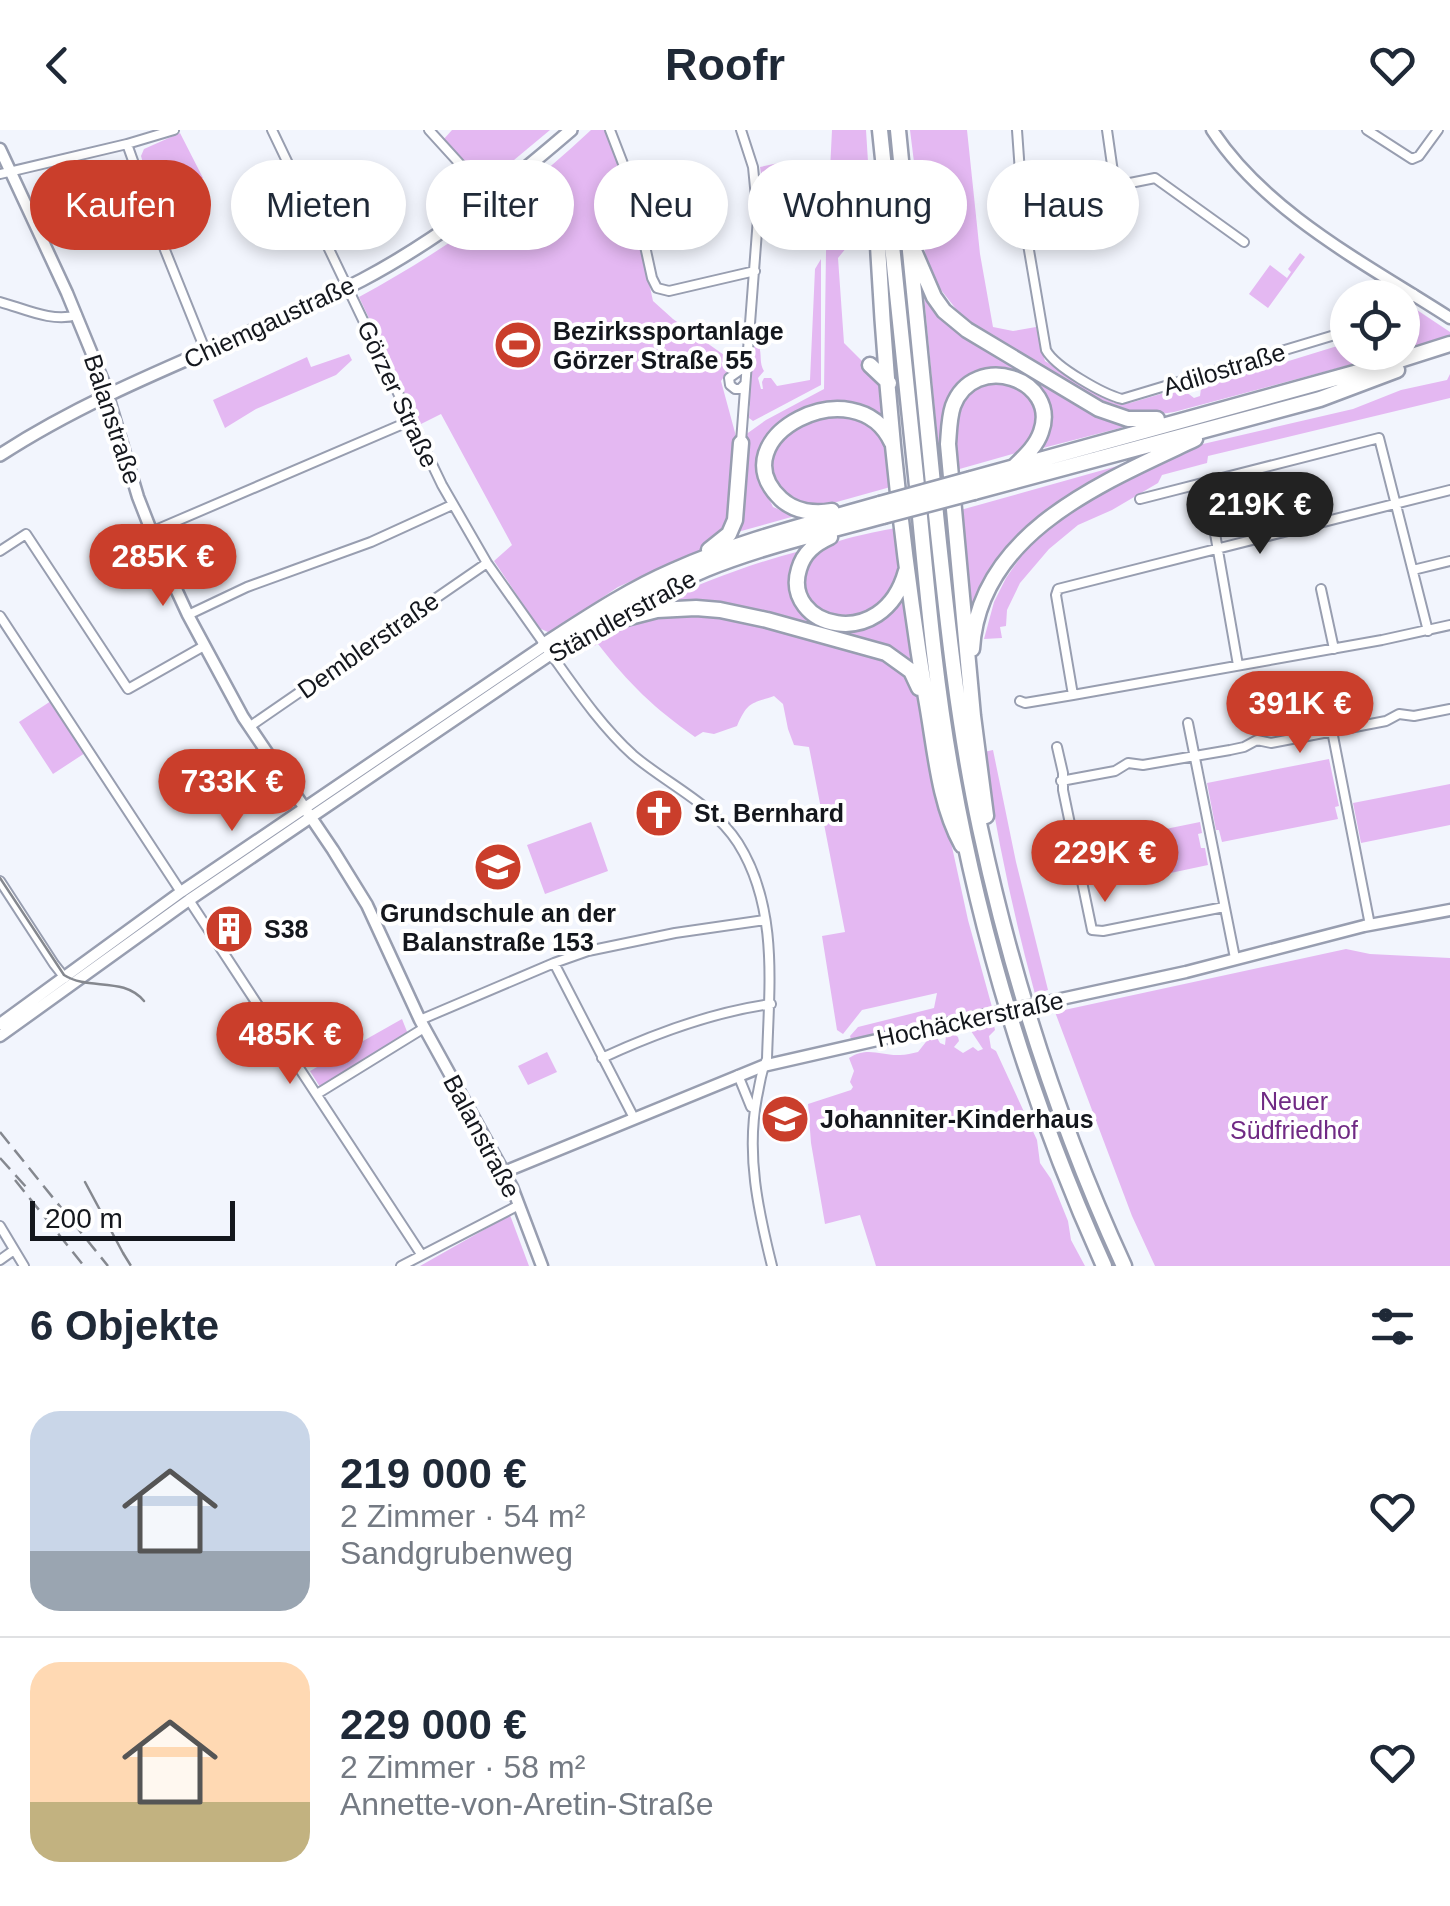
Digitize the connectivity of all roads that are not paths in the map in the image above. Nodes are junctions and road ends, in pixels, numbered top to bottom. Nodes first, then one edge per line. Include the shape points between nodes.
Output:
1 (174, 130) edge
2 (272, 130) edge
3 (428, 130) edge
4 (572, 130) edge
5 (610, 130) edge
6 (741, 130) edge
7 (880, 130) edge
8 (898, 130) edge
9 (1017, 130) edge
10 (1107, 130) edge
11 (1212, 130) edge
12 (1368, 130) edge
13 (1438, 130) edge
14 (127, 144) junction
15 (0, 149) edge
16 (287, 160) edge
17 (456, 160) edge
18 (535, 160) edge
19 (884, 160) edge
20 (901, 160) edge
21 (5, 172) edge
22 (426, 241) edge
23 (1244, 242) dead end
24 (330, 250) edge
25 (879, 250) edge
26 (893, 250) edge
27 (910, 250) edge
28 (915, 250) edge
29 (755, 271) junction
30 (1392, 280) edge
31 (348, 287) junction
32 (1420, 298) edge
33 (0, 302) edge
34 (77, 315) junction
35 (1450, 318) edge
36 (1330, 337) edge
37 (1448, 349) edge
38 (206, 352) junction
39 (870, 365) dead end
40 (746, 366) junction
41 (889, 383) junction
42 (745, 384) junction
43 (109, 396) junction
44 (1192, 417) junction
45 (1240, 420) junction
46 (410, 421) junction
47 (741, 443) joint
48 (896, 454) junction
49 (0, 455) edge
50 (1012, 468) junction
51 (1206, 482) junction
52 (973, 485) junction
53 (1450, 490) edge
54 (1140, 499) dead end
55 (1396, 503) junction
56 (452, 505) junction
57 (879, 509) junction
58 (862, 522) junction
59 (151, 532) junction
60 (1216, 548) junction
61 (0, 551) edge
62 (1450, 562) edge
63 (487, 564) junction
64 (907, 566) junction
65 (674, 570) junction
66 (1413, 570) junction
67 (1321, 590) dead end
68 (188, 615) junction
69 (0, 616) edge
70 (1450, 625) edge
71 (595, 626) junction
72 (1428, 631) junction
73 (204, 646) junction
74 (1334, 649) junction
75 (548, 650) junction
76 (1238, 665) junction
77 (971, 675) junction
78 (1073, 695) junction
79 (1325, 696) dead end
80 (1020, 702) dead end
81 (1450, 709) edge
82 (1188, 723) dead end
83 (249, 728) junction
84 (1332, 731) junction
85 (933, 736) junction
86 (1058, 747) dead end
87 (1194, 756) junction
88 (1062, 781) junction
89 (308, 813) junction
90 (980, 831) junction
91 (970, 860) junction
92 (0, 881) edge
93 (185, 896) junction
94 (1224, 907) junction
95 (1450, 910) edge
96 (764, 920) junction
97 (1370, 924) junction
98 (1235, 958) junction
99 (554, 963) junction
100 (69, 980) junction
101 (771, 1004) junction
102 (0, 1024) edge
103 (422, 1024) junction
104 (0, 1036) edge
105 (602, 1058) junction
106 (764, 1066) junction
107 (738, 1075) junction
108 (317, 1094) junction
109 (755, 1108) junction
110 (634, 1118) junction
111 (504, 1172) junction
112 (519, 1205) junction
113 (0, 1226) edge
114 (14, 1250) junction
115 (421, 1254) junction
116 (0, 1260) edge
117 (771, 1264) edge
118 (24, 1266) edge
119 (400, 1266) edge
120 (542, 1266) edge
121 (758, 1266) edge
122 (1104, 1266) edge
123 (1124, 1266) edge

1 - 14 street
2 - 16 street, Görzer Straße
3 - 17 street
4 - 18 main road, Chiemgaustraße
5 - 29 street via 632,187 654,284 668,291
6 - 29 street via 757,191
7 - 19 highway
8 - 20 highway
9 - 36 street, Adilostraße via 1024,225 1046,350 1054,361 1114,398 1130,398
10 - 23 street via 1115,186 1155,178
11 - 30 street via 1274,200
12 - 13 street via 1412,159
14 - 21 street
14 - 38 street
15 - 21 street, Balanstraße
21 - 34 street, Balanstraße
22 - 31 main road, Chiemgaustraße
24 - 31 street, Görzer Straße
25 - 41 highway
26 - 91 highway via 938,689
27 - 90 highway via 957,696
28 - 44 highway via 944,311 1034,372 1114,416
29 - 40 street
31 - 38 main road, Chiemgaustraße
31 - 46 street, Görzer Straße
32 - 35 street
33 - 34 street via 49,316
34 - 43 street, Balanstraße
37 - 44 highway, Ständlerstraße
37 - 45 highway, Ständlerstraße via 1320,399
38 - 43 main road, Chiemgaustraße
39 - 41 highway
40 - 42 street
40 - 42 street via 729,378 735,390
41 - 48 highway
42 - 47 street
43 - 49 main road, Chiemgaustraße
43 - 59 street, Balanstraße
44 - 50 highway, Ständlerstraße
45 - 52 highway, Ständlerstraße
45 - 77 highway via 1118,476 1039,526 984,597
46 - 56 street, Görzer Straße
46 - 59 street
47 - 65 highway via 729,534
48 - 57 highway via 878,423 840,409 788,424 765,459 771,486 788,505 825,512 860,505
48 - 64 highway
50 - 52 highway, Ständlerstraße
50 - 77 highway via 1035,445 1041,406 1017,379 983,377 956,399 948,444
51 - 54 street
51 - 55 street via 1380,438
51 - 60 street
52 - 57 highway, Ständlerstraße, bridge
53 - 55 street
55 - 60 street
55 - 66 street
56 - 63 street, Görzer Straße
56 - 68 street
57 - 58 highway, Ständlerstraße
57 - 65 highway, Ständlerstraße via 762,537
58 - 64 highway via 816,544 803,560 798,592 813,613 840,624 876,616 895,599
58 - 71 highway, Ständlerstraße via 707,569
59 - 68 street, Balanstraße
60 - 76 street
60 - 78 street via 1058,589
61 - 73 street via 26,534 128,688
62 - 66 street
63 - 75 street, Görzer Straße
63 - 83 street, Demblerstraße
64 - 85 highway
65 - 75 highway, Ständlerstraße via 619,598
66 - 72 street
67 - 74 street
68 - 73 street, Balanstraße
69 - 93 street
70 - 72 street
71 - 75 highway, Ständlerstraße
71 - 85 highway via 656,610 720,610 886,653 918,683
72 - 74 street
73 - 83 street, Balanstraße
74 - 76 street
75 - 89 street, Ständlerstraße
75 - 96 street, Görzer Straße via 631,753 729,831 748,860
76 - 78 street
77 - 90 highway via 986,816
78 - 80 street
79 - 84 street
81 - 84 street
82 - 87 street
83 - 89 street, Balanstraße
84 - 87 street
84 - 97 street
85 - 91 highway via 951,826
86 - 88 street
87 - 88 street via 1128,763
87 - 94 street
88 - 94 street via 1092,930
89 - 93 street, Ständlerstraße
89 - 103 street, Balanstraße via 367,905
90 - 123 highway via 1066,1128
91 - 122 highway via 1024,1062
92 - 100 street
93 - 100 street, Ständlerstraße
93 - 108 street
94 - 98 street
95 - 97 street, Hochäckerstraße
96 - 99 street via 644,938
96 - 101 street, Görzer Straße
97 - 98 street, Hochäckerstraße
98 - 106 street, Hochäckerstraße, bridge
99 - 103 street
99 - 105 street
100 - 102 street, Ständlerstraße
100 - 104 street, Ständlerstraße
101 - 105 street via 664,1031
101 - 106 street, Görzer Straße
103 - 108 street
103 - 111 street, Balanstraße
105 - 110 street
106 - 107 street, Hochäckerstraße
106 - 109 street, Görzer Straße
107 - 109 street
107 - 110 street, Hochäckerstraße
108 - 115 street
109 - 117 street, Görzer Straße via 752,1156
110 - 111 street, Hochäckerstraße
111 - 112 street, Balanstraße
112 - 115 street
112 - 120 street, Balanstraße
113 - 114 street
114 - 116 street
114 - 118 street
115 - 119 street
117 - 121 street

